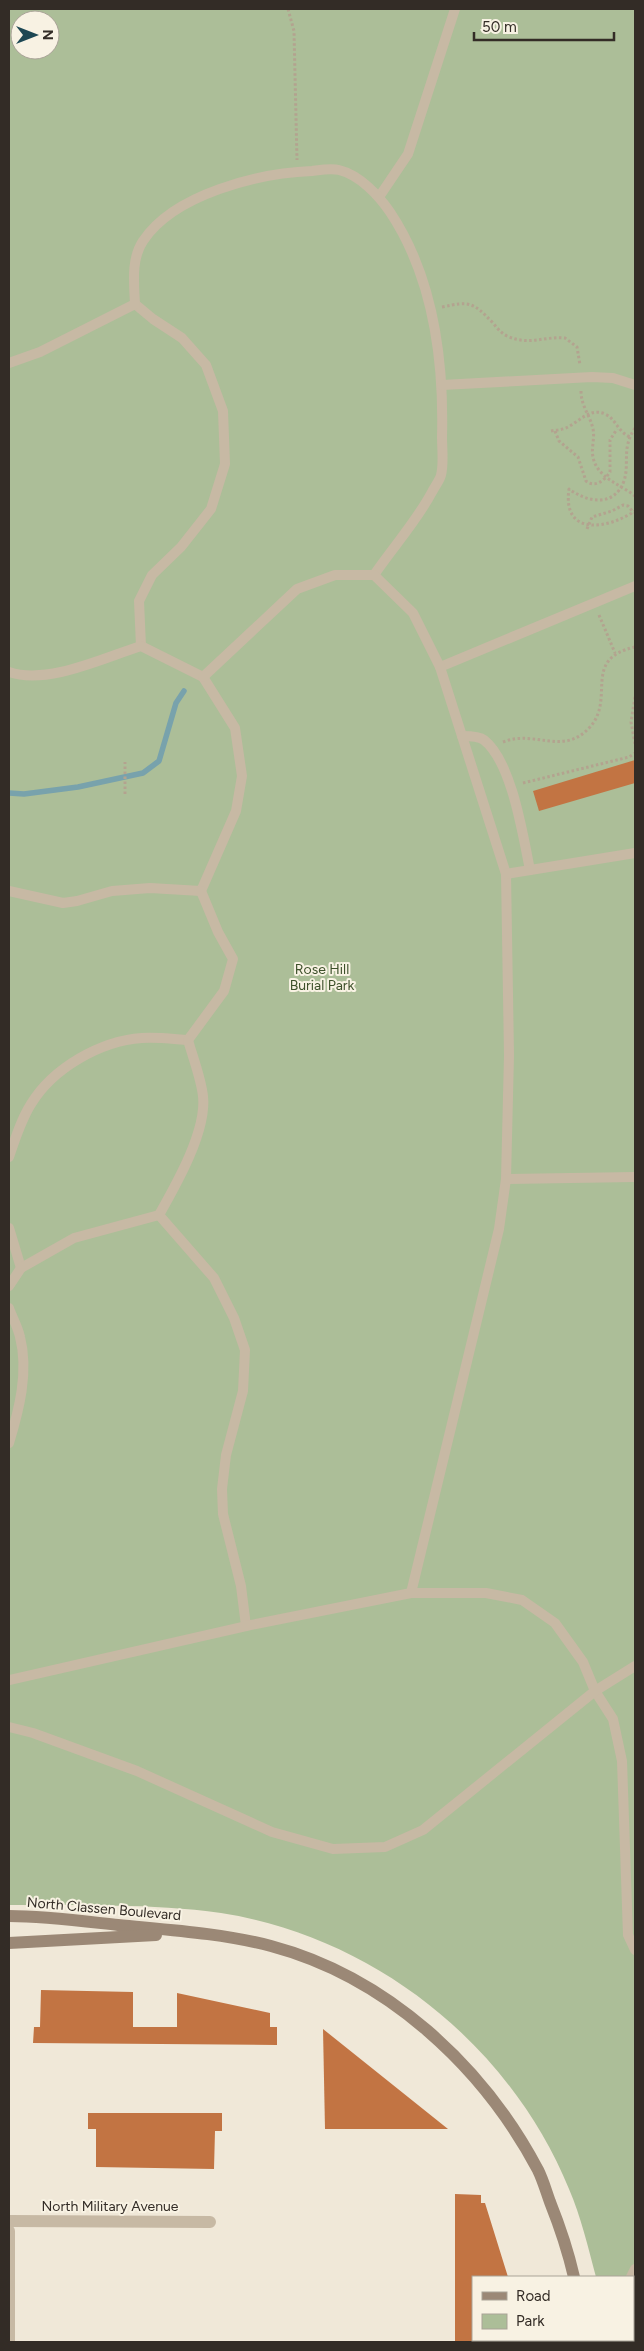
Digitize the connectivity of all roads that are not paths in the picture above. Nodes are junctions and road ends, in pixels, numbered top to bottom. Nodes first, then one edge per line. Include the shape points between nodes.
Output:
1 (455, 9) edge
2 (379, 197) junction
3 (135, 304) junction
4 (9, 363) edge
5 (442, 385) junction
6 (635, 385) edge
7 (374, 575) junction
8 (635, 586) edge
9 (141, 646) junction
10 (440, 666) junction
11 (9, 672) edge
12 (203, 677) junction
13 (462, 736) junction
14 (635, 854) edge
15 (530, 870) junction
16 (506, 874) junction
17 (9, 891) edge
18 (201, 891) junction
19 (188, 1040) junction
20 (9, 1157) edge
21 (635, 1177) edge
22 (506, 1179) junction
23 (159, 1215) junction
24 (9, 1228) edge
25 (21, 1268) junction
26 (9, 1286) edge
27 (9, 1308) edge
28 (9, 1443) edge
29 (411, 1593) junction
30 (246, 1626) junction
31 (635, 1666) edge
32 (9, 1680) edge
33 (595, 1691) junction
34 (9, 1727) edge
35 (9, 1916) edge
36 (196, 1933) junction
37 (9, 1943) edge
38 (635, 1950) edge
39 (9, 2221) edge
40 (210, 2222) dead end
41 (9, 2231) edge
42 (574, 2276) edge
43 (9, 2342) edge

1 - 2 lane via 408,154
2 - 3 lane via 364,183 338,169 297,171 224,187 186,203 162,219 142,242 134,264
2 - 5 lane via 398,224 416,260 432,310
3 - 4 lane via 40,352
3 - 9 lane via 182,338 206,365 223,411 225,464 211,509 181,547 152,575 139,601
5 - 6 lane via 592,378 613,378
5 - 7 lane via 442,475 422,510
7 - 10 lane via 413,613
7 - 12 lane via 335,575 297,589
8 - 10 lane
9 - 11 lane via 52,675 21,676
9 - 12 lane
10 - 13 lane
12 - 18 lane via 235,728 242,776 236,811
13 - 15 lane via 483,738 493,748 511,786
13 - 16 lane
14 - 15 lane
15 - 16 lane
16 - 22 lane via 509,1055
17 - 18 lane via 63,903 112,891 150,888
18 - 19 lane via 233,959 224,991
19 - 20 lane via 143,1038 118,1042 89,1054 56,1074 31,1104
19 - 23 lane via 203,1097 201,1121 183,1171
21 - 22 lane
22 - 29 lane via 499,1229
23 - 25 lane via 74,1238
23 - 30 lane via 214,1278 234,1318 245,1350 243,1391 226,1456 222,1489 223,1514 241,1586
24 - 25 lane
25 - 26 lane
27 - 28 lane via 20,1337 24,1373
29 - 30 lane
29 - 33 lane via 486,1593 522,1600 555,1623 583,1662
30 - 32 lane
31 - 33 lane
33 - 34 lane via 423,1830 385,1847 333,1850 272,1832 137,1771
33 - 38 lane via 613,1719 622,1761 628,1935
35 - 36 main road, North Classen Boulevard
36 - 37 main road, North Classen Boulevard
36 - 42 main road, North Classen Boulevard via 272,1947 310,1960 354,1980 430,2032 469,2070 496,2104 539,2171 568,2250
39 - 40 street, North Military Avenue
41 - 43 street

